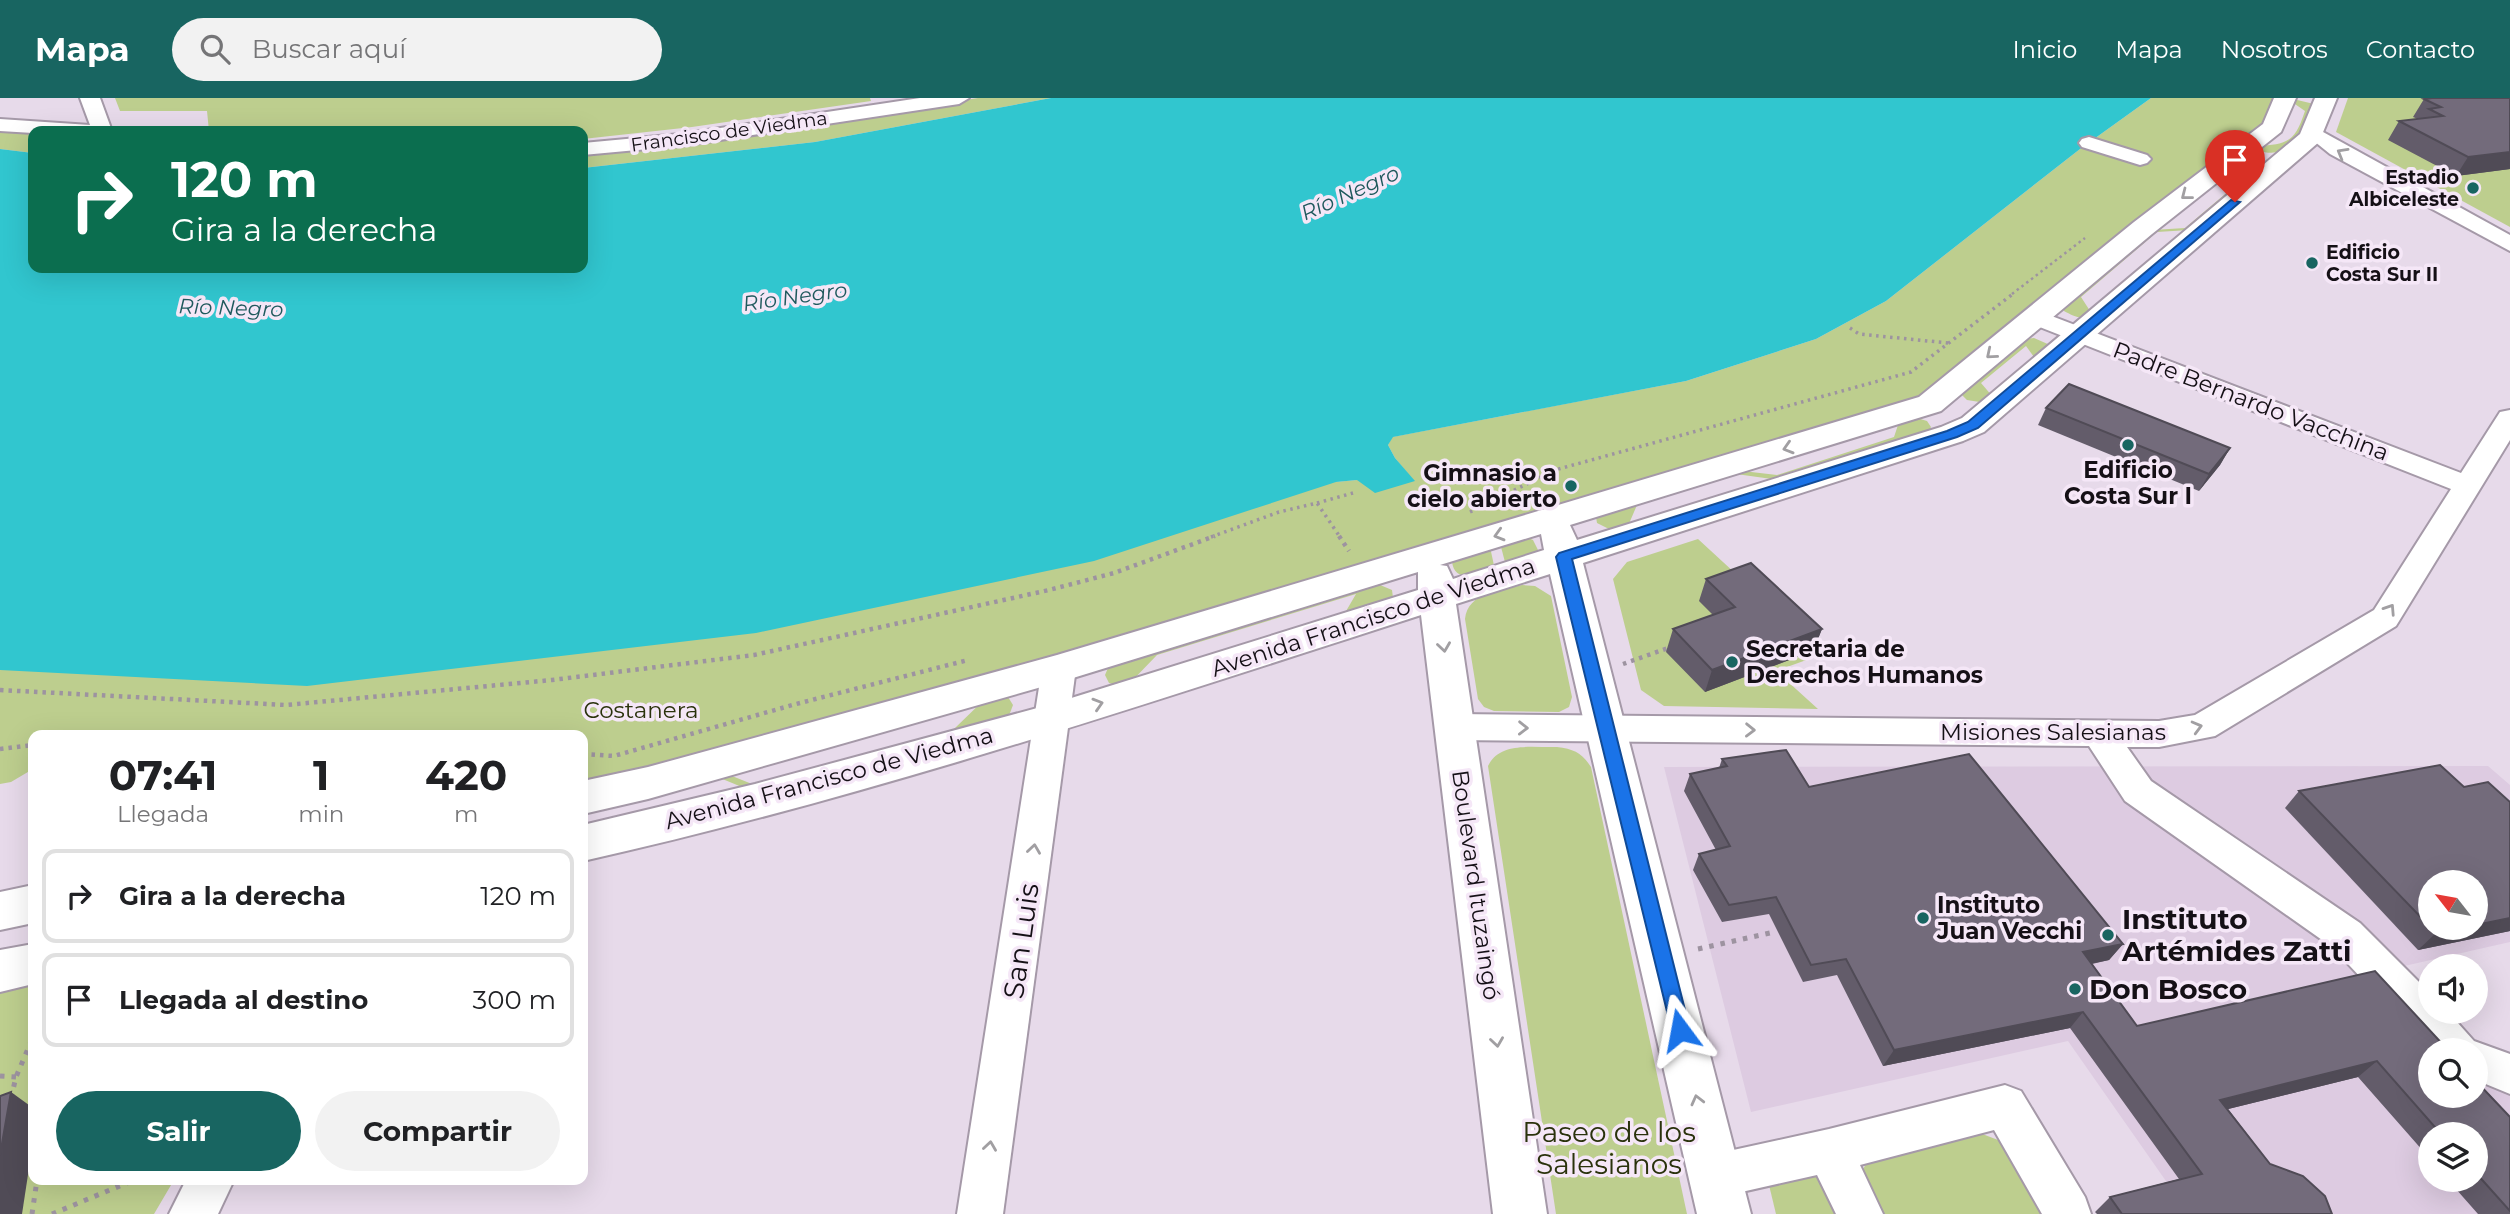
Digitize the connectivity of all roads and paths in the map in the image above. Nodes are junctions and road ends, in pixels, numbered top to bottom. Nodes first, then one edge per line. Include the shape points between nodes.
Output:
1 (90, 98) edge
2 (959, 98) edge
3 (2285, 98) edge
4 (890, 103) edge
5 (2319, 107) edge
6 (0, 125) edge
7 (100, 126) edge
8 (28, 127) edge
9 (2089, 143) dead end
10 (588, 149) edge
11 (2243, 151) junction
12 (2140, 159) dead end
13 (2282, 162) junction
14 (2086, 237) dead end
15 (2510, 244) edge
16 (2036, 317) junction
17 (1850, 328) dead end
18 (2082, 335) junction
19 (1948, 343) junction
20 (1930, 404) junction
21 (2510, 418) edge
22 (1973, 425) junction
23 (2467, 485) junction
24 (1353, 493) dead end
25 (1317, 503) junction
26 (1469, 512) dead end
27 (1559, 538) junction
28 (1360, 548) dead end
29 (1349, 551) junction
30 (1336, 555) dead end
31 (1434, 577) junction
32 (1684, 643) edge
33 (975, 658) dead end
34 (1059, 668) junction
35 (1593, 675) junction
36 (0, 690) edge
37 (1054, 718) junction
38 (1455, 727) junction
39 (1606, 728) junction
40 (2099, 734) junction
41 (28, 745) edge
42 (0, 749) edge
43 (588, 754) edge
44 (588, 796) edge
45 (588, 842) edge
46 (28, 905) edge
47 (0, 911) edge
48 (1770, 933) dead end
49 (1662, 957) junction
50 (28, 965) edge
51 (0, 971) edge
52 (2445, 1038) edge
53 (28, 1049) edge
54 (2488, 1065) edge
55 (2510, 1074) edge
56 (0, 1076) edge
57 (16, 1077) junction
58 (10, 1103) edge
59 (1829, 1151) junction
60 (36, 1185) edge
61 (122, 1185) edge
62 (208, 1185) edge
63 (1720, 1195) edge
64 (32, 1214) edge
65 (51, 1214) edge
66 (192, 1214) edge
67 (980, 1214) edge
68 (1520, 1214) edge
69 (1860, 1214) edge
70 (2068, 1214) edge

1 - 7 street
2 - 4 street, Francisco de Viedma
3 - 11 main road, Avenida Francisco de Viedma via 2273,127
4 - 10 street, Francisco de Viedma via 680,140
5 - 13 main road, Avenida Francisco de Viedma
15 -> 5 street via 2337,150
6 - 8 street
9 - 12 street
11 - 13 main road
11 -> 16 main road, Avenida Francisco de Viedma
13 - 18 main road, Avenida Francisco de Viedma
14 - 19 path
16 - 18 street, Padre Bernardo Vacchina
16 -> 20 main road, Avenida Francisco de Viedma
17 - 19 path via 1859,334
18 - 22 main road, Avenida Francisco de Viedma
18 - 23 street, Padre Bernardo Vacchina
19 - 26 path via 1911,372 1555,470
20 - 22 main road
20 -> 27 main road, Avenida Francisco de Viedma
21 - 23 street, Misiones Salesianas
22 - 27 main road, Avenida Francisco de Viedma via 1939,438
40 -> 23 street, Misiones Salesianas via 2159,734 2203,727 2385,618
24 - 25 path
25 - 29 path
25 - 36 path via 1279,512 1114,573 754,655 286,705
27 - 31 main road, Avenida Francisco de Viedma
27 - 35 main road
28 - 29 path
29 - 30 path
31 - 34 main road, Avenida Francisco de Viedma
37 -> 31 main road, Avenida Francisco de Viedma
31 -> 38 main road, Boulevard Ituzaingó
32 - 35 path
33 - 43 path via 614,756
34 - 37 street, San Luis
34 - 44 main road, Avenida Francisco de Viedma
35 - 39 main road
37 - 45 main road, Avenida Francisco de Viedma
67 -> 37 street, San Luis
38 -> 39 street, Misiones Salesianas
38 -> 68 main road, Boulevard Ituzaingó
39 -> 40 street, Misiones Salesianas
39 - 49 main road
40 - 52 street via 2138,791 2346,934
41 - 42 path
46 - 47 main road
48 - 49 path
63 -> 49 main road
50 - 51 main road
53 - 57 path
54 - 55 street
56 - 57 path
57 - 58 path
59 - 63 street
59 - 69 street
59 - 70 street via 2005,1106
60 - 64 path
61 - 65 path
62 - 66 street

